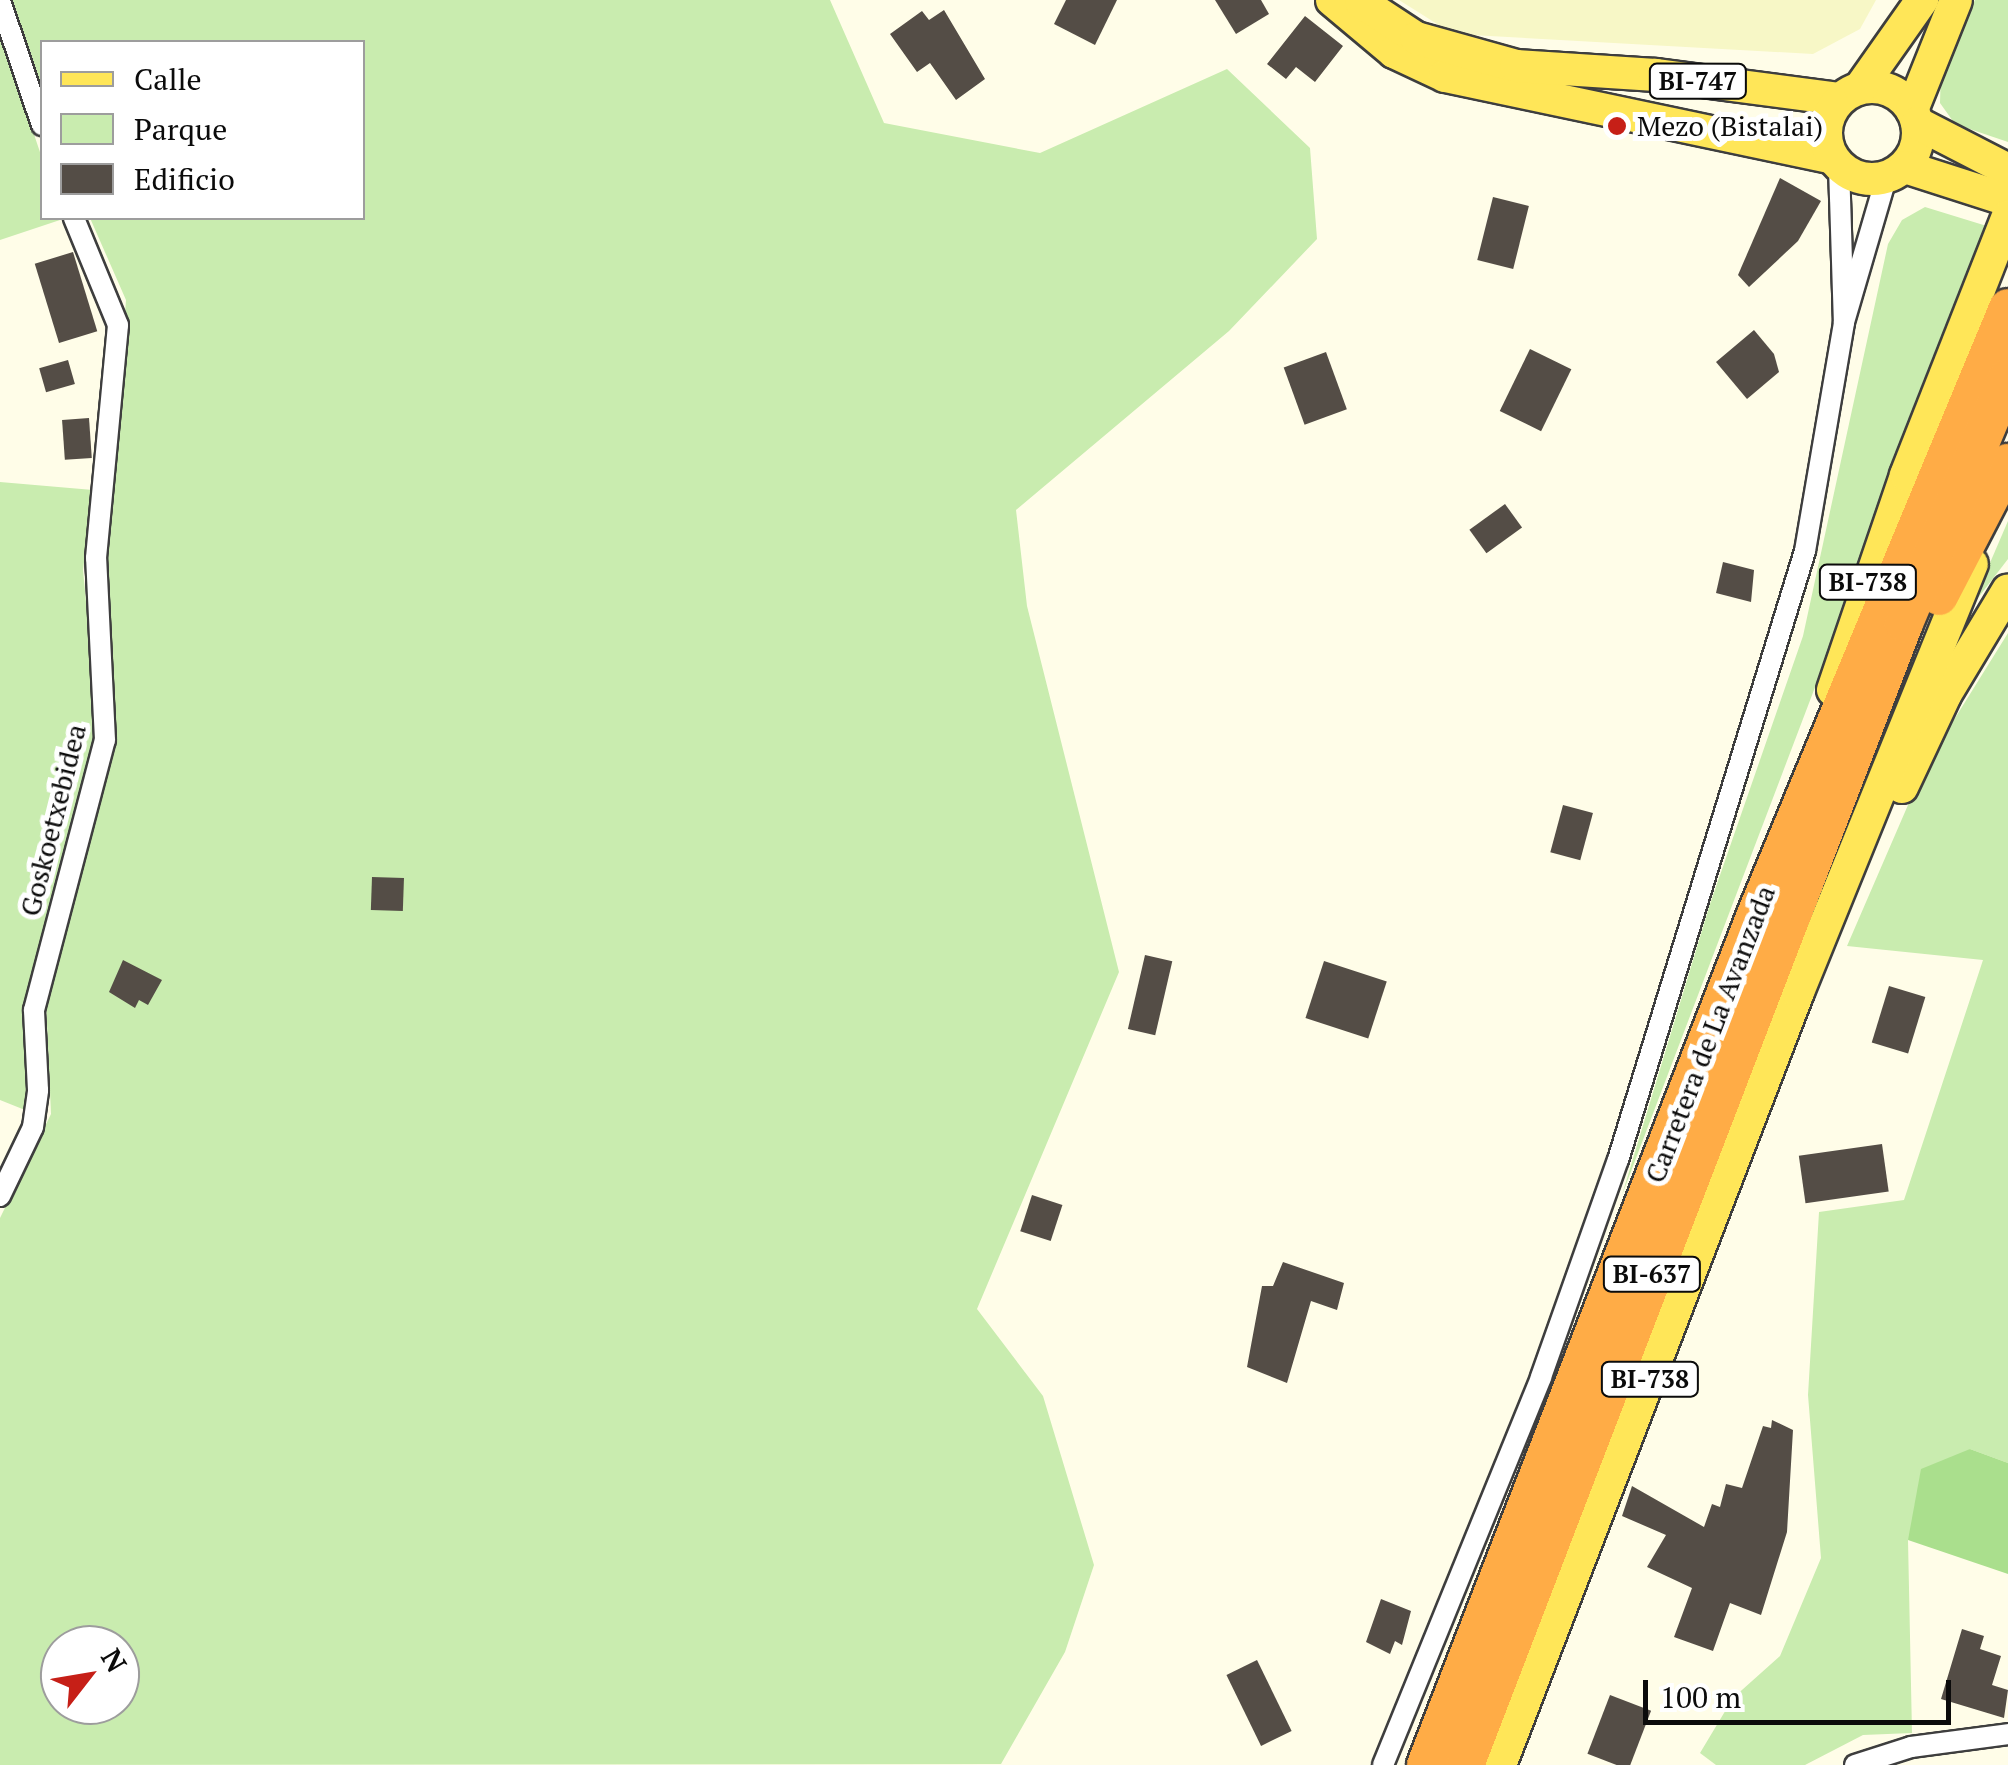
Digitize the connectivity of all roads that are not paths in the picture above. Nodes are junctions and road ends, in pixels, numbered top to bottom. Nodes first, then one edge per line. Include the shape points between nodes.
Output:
1 (1332, 0) edge
2 (1359, 0) edge
3 (1922, 0) edge
4 (1956, 0) edge
5 (0, 2) edge
6 (1850, 94) junction
7 (1915, 117) junction
8 (40, 119) edge
9 (1835, 162) junction
10 (2008, 170) edge
11 (1895, 172) junction
12 (2008, 200) edge
13 (2008, 216) edge
14 (75, 220) edge
15 (2008, 308) edge
16 (1844, 322) junction
17 (2008, 377) edge
18 (2008, 463) edge
19 (2008, 478) edge
20 (2008, 590) edge
21 (1841, 785) junction
22 (1757, 912) junction
23 (1798, 992) junction
24 (0, 1196) edge
25 (2008, 1734) edge
26 (1383, 1765) edge
27 (1426, 1765) edge
28 (1466, 1765) edge
29 (1500, 1765) edge
30 (1855, 1765) edge

1 - 9 main road, BI-747 via 1394,52 1445,76
2 - 6 main road, BI-747 via 1416,38 1498,62
3 - 6 main road
4 - 7 main road
5 - 8 street
6 - 7 main road, BI-747 via 1890,90
6 - 9 main road via 1825,133
7 - 10 main road, BI-747
7 - 11 main road via 1914,154
9 - 11 main road, BI-747 via 1861,178
9 - 16 street
11 - 12 main road, BI-747
11 - 16 street
13 - 22 main road, BI-738 via 1906,476
14 - 24 street, Goskoetxebidea via 118,325 96,558 105,740 34,1010 33,1127
15 - 22 highway, Carretera de La Avanzada / BI-637
16 - 26 street via 1805,550 1618,1160 1541,1378
17 - 21 highway, Carretera de La Avanzada / BI-637
18 - 21 highway
19 - 23 main road, BI-738
20 - 23 main road via 1945,695 1845,915
21 - 28 highway, Carretera de La Avanzada / BI-637
22 - 27 highway, Carretera de La Avanzada / BI-637
23 - 29 main road, BI-738
25 - 30 street via 1911,1747

